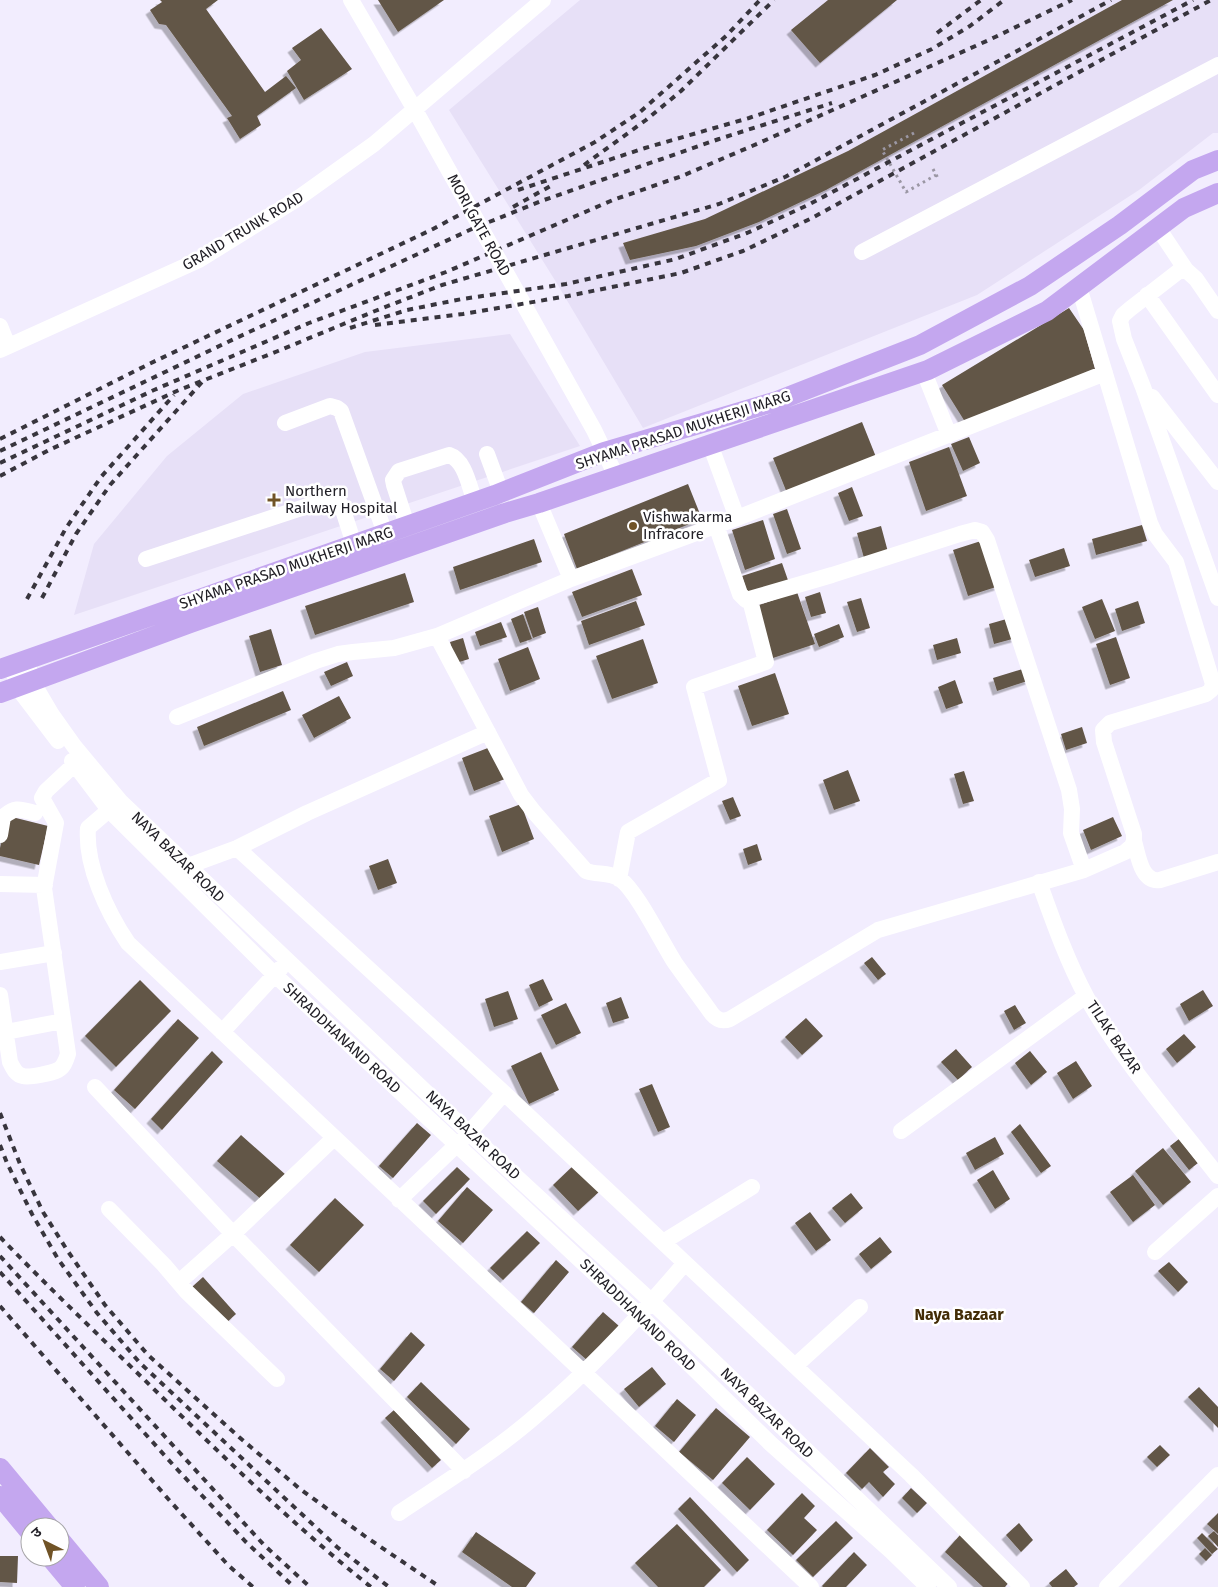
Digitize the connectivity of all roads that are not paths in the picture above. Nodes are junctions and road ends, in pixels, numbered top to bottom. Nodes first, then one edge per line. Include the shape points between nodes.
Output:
1 (351, 0) edge
2 (543, 0) edge
3 (1218, 65) edge
4 (415, 110) junction
5 (1218, 160) edge
6 (1218, 193) edge
7 (1158, 228) junction
8 (862, 252) dead end
9 (1186, 270) junction
10 (1079, 287) junction
11 (1147, 295) junction
12 (1218, 311) edge
13 (0, 326) edge
14 (4, 348) edge
15 (924, 372) junction
16 (1105, 373) junction
17 (1143, 387) junction
18 (1218, 395) edge
19 (285, 423) dead end
20 (949, 434) junction
21 (710, 444) junction
22 (604, 452) junction
23 (488, 454) dead end
24 (616, 476) junction
25 (1218, 482) edge
26 (498, 494) junction
27 (475, 502) junction
28 (539, 503) junction
29 (504, 513) junction
30 (737, 518) junction
31 (408, 525) junction
32 (716, 525) junction
33 (385, 533) junction
34 (354, 544) junction
35 (146, 559) dead end
36 (571, 579) junction
37 (1218, 595) edge
38 (750, 600) junction
39 (437, 636) junction
40 (13, 665) edge
41 (16, 687) edge
42 (177, 717) dead end
43 (488, 732) junction
44 (75, 764) junction
45 (115, 806) junction
46 (35, 813) dead end
47 (0, 836) edge
48 (1134, 841) junction
49 (237, 848) junction
50 (1218, 862) edge
51 (188, 866) junction
52 (1084, 870) junction
53 (619, 879) junction
54 (1039, 882) junction
55 (0, 884) edge
56 (45, 885) junction
57 (54, 954) junction
58 (288, 961) junction
59 (0, 962) edge
60 (274, 975) junction
61 (0, 995) edge
62 (1086, 996) junction
63 (63, 1021) junction
64 (6, 1032) junction
65 (222, 1032) junction
66 (95, 1088) dead end
67 (504, 1092) junction
68 (901, 1131) dead end
69 (470, 1132) junction
70 (334, 1138) junction
71 (456, 1145) junction
72 (1218, 1176) edge
73 (752, 1187) dead end
74 (1218, 1196) edge
75 (400, 1200) junction
76 (109, 1209) dead end
77 (233, 1234) junction
78 (663, 1242) junction
79 (1155, 1252) dead end
80 (685, 1262) junction
81 (178, 1282) junction
82 (652, 1302) junction
83 (860, 1307) dead end
84 (639, 1315) junction
85 (795, 1366) junction
86 (582, 1373) junction
87 (277, 1379) dead end
88 (0, 1468) edge
89 (464, 1471) junction
90 (1218, 1475) edge
91 (0, 1496) edge
92 (399, 1513) dead end
93 (41, 1517) edge
94 (20, 1520) edge
95 (70, 1552) edge
96 (58, 1567) edge
97 (75, 1587) edge
98 (99, 1587) edge
99 (811, 1587) edge
100 (928, 1587) edge
101 (949, 1587) edge
102 (1022, 1587) edge
103 (1107, 1587) edge

1 - 4 street, MORI GATE ROAD
2 - 4 street, GRAND TRUNK ROAD
3 - 8 street
4 - 14 street, GRAND TRUNK ROAD via 298,199 199,260
4 - 22 street, MORI GATE ROAD
5 - 22 main road, SHYAMA PRASAD MUKHERJI MARG via 1193,170 1030,286 920,345 778,401
6 - 7 main road, SHYAMA PRASAD MUKHERJI MARG via 1184,208
7 - 9 street
7 - 10 main road, SHYAMA PRASAD MUKHERJI MARG
9 - 11 street via 1176,272
9 - 12 street
10 - 15 main road, SHYAMA PRASAD MUKHERJI MARG via 1047,311
10 - 16 street
11 - 17 street via 1120,321
11 - 18 street
13 - 14 street
15 - 20 street
15 - 21 main road, SHYAMA PRASAD MUKHERJI MARG
16 - 20 street
16 - 48 street via 1150,523 1154,534 1176,562 1213,684 1206,694 1110,723 1103,730
17 - 25 street
17 - 37 street
19 - 33 street via 330,406 341,411
20 - 30 street
21 - 24 main road, SHYAMA PRASAD MUKHERJI MARG
21 - 30 street
22 - 24 street, MORI GATE ROAD
22 - 26 main road, SHYAMA PRASAD MUKHERJI MARG
23 - 26 street
24 - 28 main road, SHYAMA PRASAD MUKHERJI MARG
26 - 27 main road, SHYAMA PRASAD MUKHERJI MARG
26 - 29 main road
27 - 31 main road, SHYAMA PRASAD MUKHERJI MARG
27 - 31 street via 460,464 449,454 399,472 393,480
28 - 29 main road, SHYAMA PRASAD MUKHERJI MARG
28 - 36 street
29 - 41 main road, SHYAMA PRASAD MUKHERJI MARG
30 - 32 street
31 - 33 main road, SHYAMA PRASAD MUKHERJI MARG
32 - 36 street
32 - 38 street via 740,594
33 - 34 main road, SHYAMA PRASAD MUKHERJI MARG
34 - 35 street via 342,507 338,500 332,498
34 - 40 main road, SHYAMA PRASAD MUKHERJI MARG
36 - 39 street
38 - 52 street via 960,534 975,530 982,532 1069,790 1071,833
38 - 53 street via 766,662 694,686 719,780 628,832
39 - 42 street via 394,648 338,654
39 - 43 street
40 - 41 street, NAYA BAZAR ROAD
41 - 44 street, SHRADDHANAND ROAD
41 - 45 street, NAYA BAZAR ROAD via 74,746
43 - 49 street via 306,813
43 - 53 street via 522,795 583,867 593,874
44 - 45 street, SHRADDHANAND ROAD
44 - 56 street via 42,798 56,823
45 - 51 street, NAYA BAZAR ROAD
45 - 60 street, SHRADDHANAND ROAD
45 - 65 street via 88,828 92,865 107,908 128,943
46 - 47 street via 18,808 11,810 3,817
48 - 50 street via 1144,872 1153,880
48 - 52 street via 1125,852
49 - 51 street
49 - 67 street
51 - 58 street, NAYA BAZAR ROAD
52 - 54 street
53 - 54 street via 630,889 676,964 712,1014 724,1021 878,930
54 - 62 street, TILAK BAZAR
55 - 56 street
56 - 57 street
57 - 59 street
57 - 63 street
58 - 60 street
58 - 69 street, NAYA BAZAR ROAD
60 - 65 street
60 - 71 street, SHRADDHANAND ROAD
61 - 64 street
62 - 68 street
62 - 72 street, TILAK BAZAR via 1105,1028
63 - 64 street
63 - 64 street via 68,1054 66,1061 58,1070 29,1077 22,1076 12,1067
65 - 70 street
66 - 77 street
67 - 69 street
67 - 78 street
69 - 71 street
69 - 82 street, NAYA BAZAR ROAD
70 - 75 street
70 - 77 street
71 - 75 street
71 - 84 street, SHRADDHANAND ROAD
73 - 78 street
74 - 79 street
75 - 86 street
76 - 81 street
77 - 81 street
77 - 89 street
78 - 80 street
80 - 82 street
80 - 85 street
81 - 87 street
82 - 84 street
82 - 101 street, NAYA BAZAR ROAD
83 - 85 street
84 - 86 street
84 - 100 street, SHRADDHANAND ROAD via 771,1444
85 - 102 street via 911,1475
86 - 89 street via 539,1414
86 - 99 street
88 - 93 main road
89 - 92 street
90 - 103 street
91 - 94 main road
95 - 98 main road
96 - 97 main road

